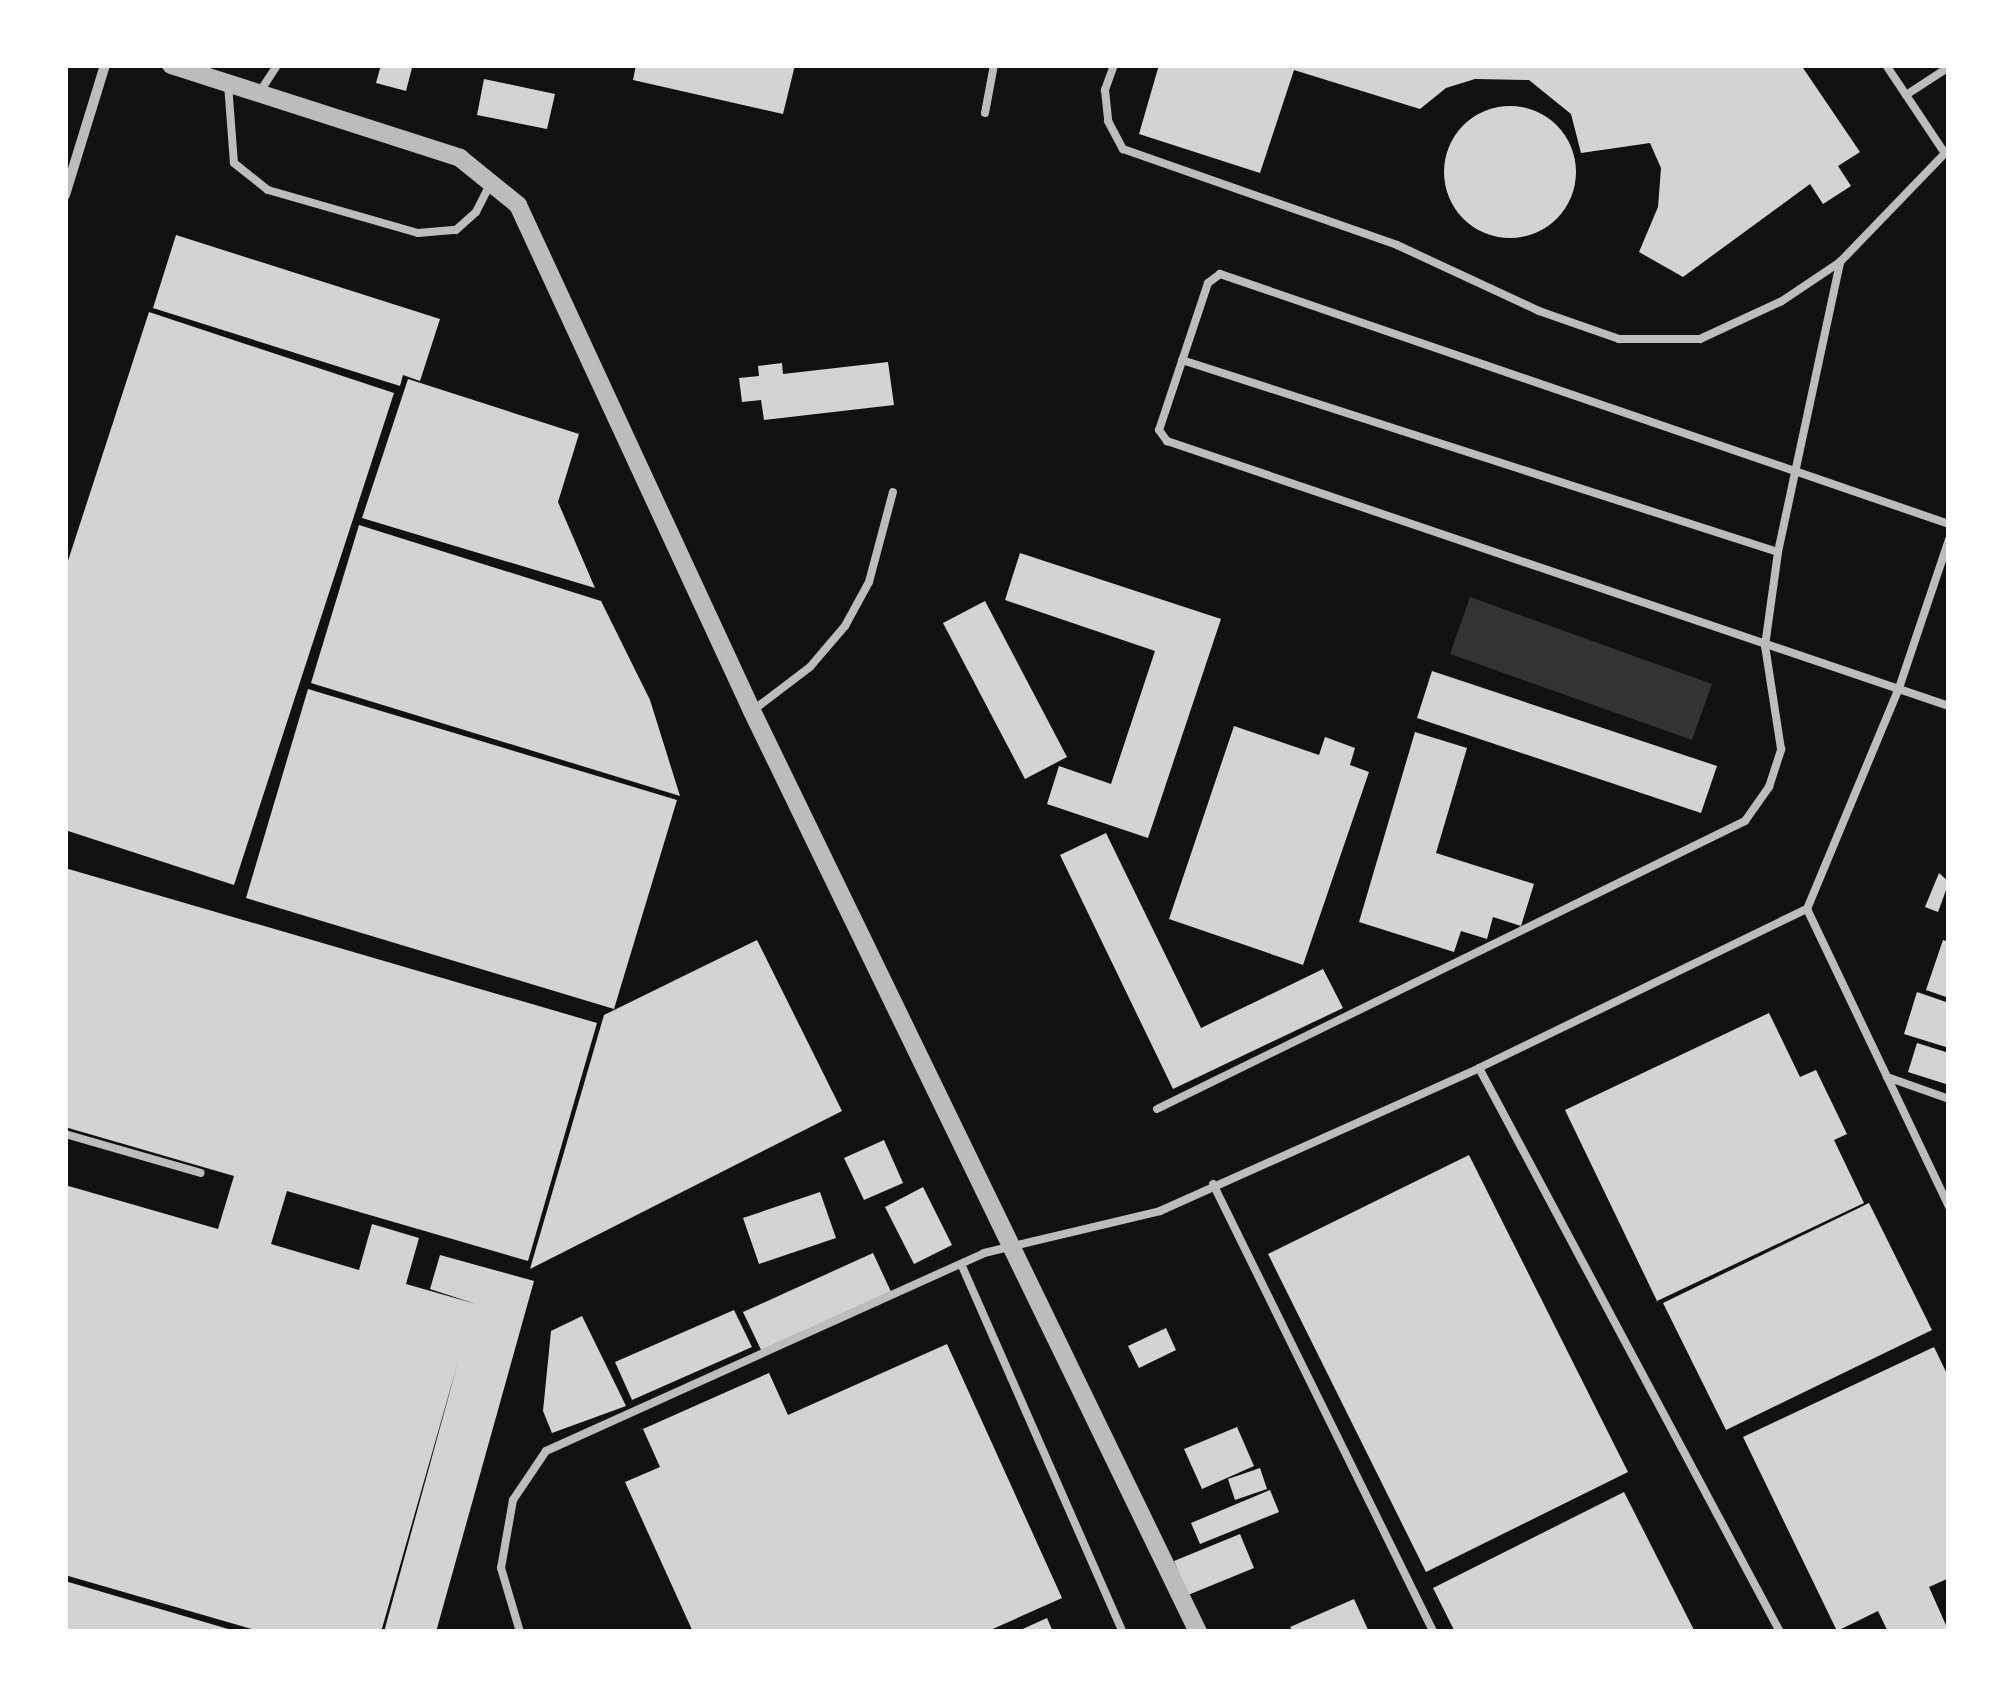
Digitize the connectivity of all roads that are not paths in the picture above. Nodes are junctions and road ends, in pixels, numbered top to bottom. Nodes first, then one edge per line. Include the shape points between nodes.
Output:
1 (106, 65) edge
2 (171, 65) edge
3 (277, 65) edge
4 (994, 65) edge
5 (1114, 65) edge
6 (1886, 65) edge
7 (1949, 67) edge
8 (228, 84) junction
9 (258, 94) junction
10 (1906, 94) junction
11 (985, 112) dead end
12 (1947, 150) edge
13 (492, 180) junction
14 (65, 195) edge
15 (1840, 262) junction
16 (1182, 360) junction
17 (1797, 470) junction
18 (894, 492) dead end
19 (1949, 524) edge
20 (1949, 539) edge
21 (1778, 552) junction
22 (1765, 646) junction
23 (1900, 688) junction
24 (1949, 706) edge
25 (752, 711) junction
26 (1807, 909) junction
27 (1479, 1068) junction
28 (1886, 1077) junction
29 (1949, 1099) edge
30 (1157, 1109) dead end
31 (65, 1134) edge
32 (202, 1172) dead end
33 (1213, 1184) junction
34 (1949, 1207) edge
35 (1014, 1244) junction
36 (962, 1266) junction
37 (520, 1632) edge
38 (1123, 1632) edge
39 (1198, 1632) edge
40 (1433, 1632) edge
41 (1780, 1632) edge

1 - 14 street
2 - 8 street
3 - 9 lane
4 - 11 lane
5 - 15 lane via 1105,90 1108,121 1122,149 1397,245 1619,340 1700,339 1782,301
6 - 10 lane
7 - 10 lane
8 - 9 street
8 - 13 lane via 234,163 268,190 418,234 456,230 476,212
9 - 13 street via 460,158
10 - 12 lane
12 - 15 lane
13 - 25 street via 518,205 537,238
15 - 17 lane
16 - 17 lane via 1208,283 1220,274
16 - 21 lane
16 - 22 lane via 1158,430 1167,441
17 - 19 lane
17 - 21 lane
18 - 25 lane via 868,582 845,626 810,667
20 - 23 lane
21 - 22 lane
22 - 23 lane
22 - 30 lane via 1781,749 1768,787 1745,821
23 - 24 lane
23 - 26 lane
25 - 35 street
26 - 27 lane
26 - 28 lane
27 - 33 lane
27 - 41 lane
28 - 29 lane
28 - 34 lane
31 - 32 lane
33 - 35 lane via 1125,1223
33 - 40 lane
35 - 36 lane
35 - 39 street
36 - 37 lane via 541,1454 514,1500 501,1568
36 - 38 lane

